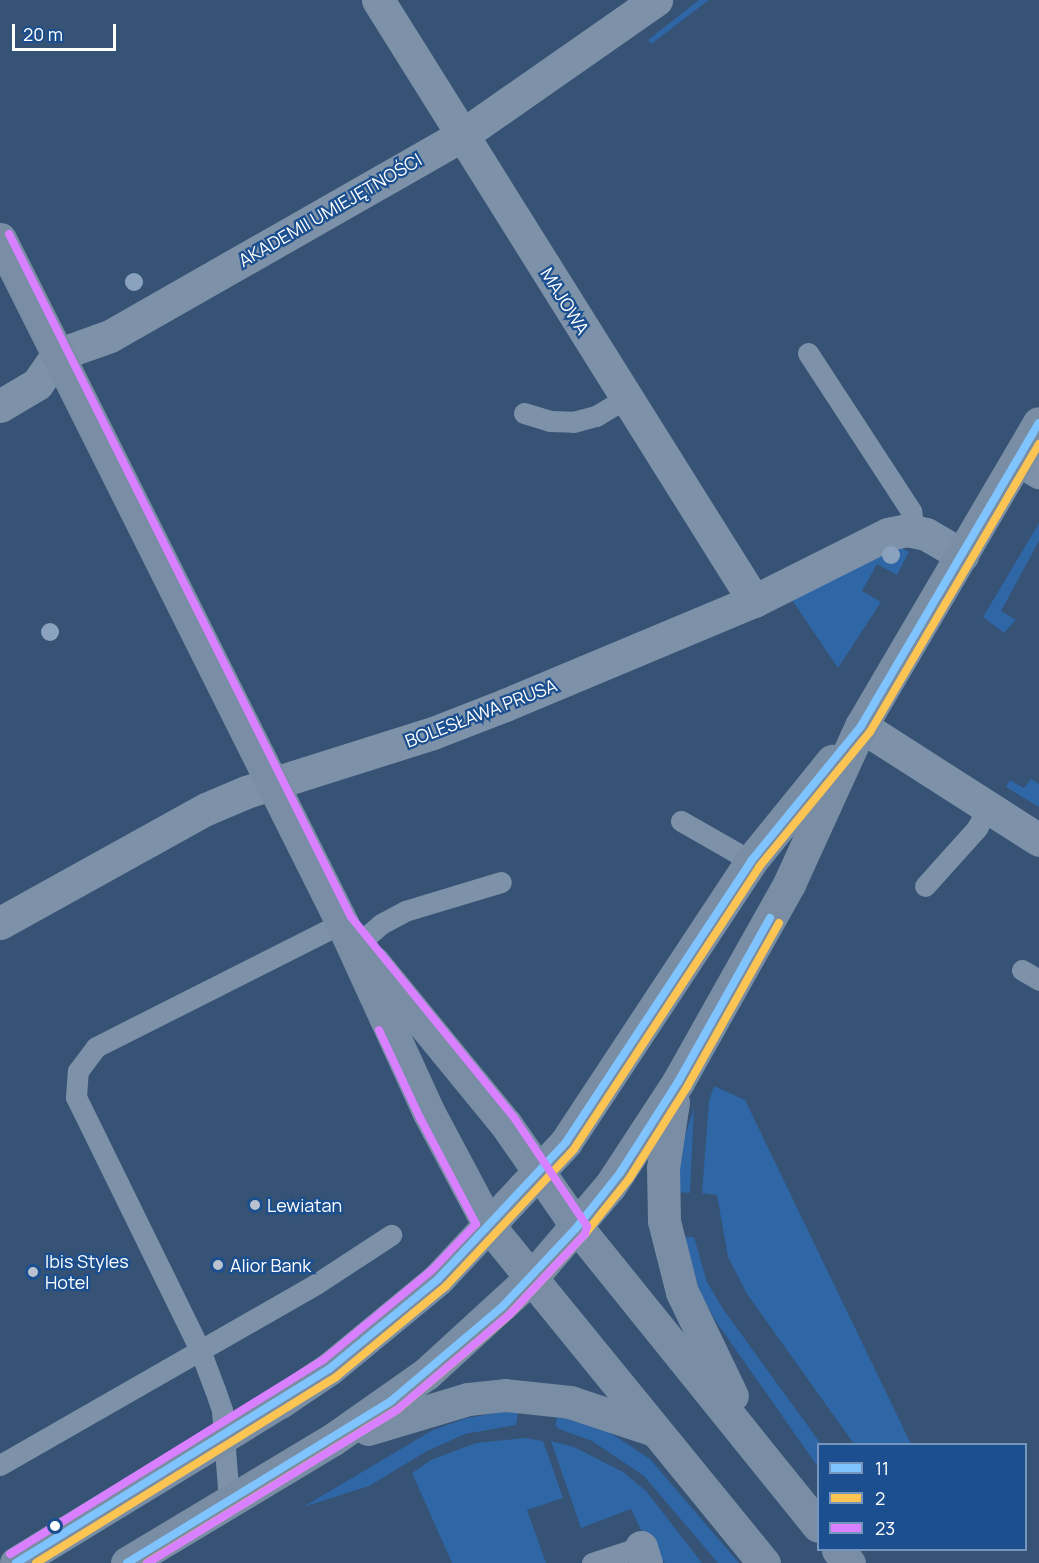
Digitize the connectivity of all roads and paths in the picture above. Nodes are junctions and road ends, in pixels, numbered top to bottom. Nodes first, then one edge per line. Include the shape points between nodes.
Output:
1 (378, 0) edge
2 (656, 0) edge
3 (461, 136) junction
4 (0, 239) edge
5 (808, 353) dead end
6 (57, 355) junction
7 (626, 398) junction
8 (0, 406) edge
9 (524, 413) dead end
10 (1039, 423) edge
11 (1028, 466) edge
12 (914, 531) junction
13 (962, 555) junction
14 (754, 601) junction
15 (861, 726) junction
16 (272, 784) junction
17 (988, 807) junction
18 (681, 821) dead end
19 (1039, 840) edge
20 (751, 861) junction
21 (501, 882) dead end
22 (926, 886) dead end
23 (0, 923) edge
24 (350, 934) junction
25 (678, 1082) junction
26 (539, 1171) junction
27 (489, 1226) junction
28 (577, 1227) junction
29 (391, 1235) dead end
30 (533, 1276) junction
31 (200, 1350) junction
32 (654, 1430) junction
33 (224, 1437) junction
34 (332, 1440) junction
35 (0, 1465) edge
36 (775, 1473) junction
37 (229, 1501) junction
38 (817, 1524) edge
39 (839, 1551) edge
40 (644, 1555) edge
41 (16, 1563) edge
42 (127, 1563) edge
43 (592, 1563) edge
44 (764, 1563) edge
45 (849, 1563) edge

1 - 3 street, MAJOWA
2 - 3 street, AKADEMII UMIEJĘTNOŚCI
3 - 6 street, AKADEMII UMIEJĘTNOŚCI via 110,336
3 - 7 street, MAJOWA
4 - 6 main road
5 - 12 lane via 911,512
6 - 8 street via 37,384
6 - 16 main road
7 - 9 lane via 596,416 573,422 550,421
7 - 14 street, MAJOWA
10 - 11 main road
11 - 13 main road
12 - 13 street
12 - 14 street, BOLESŁAWA PRUSA via 888,534
13 - 15 main road
14 - 16 street, BOLESŁAWA PRUSA via 433,733
15 - 17 street
15 - 20 main road
15 - 25 main road via 789,884
16 - 23 street, BOLESŁAWA PRUSA via 206,809
16 - 24 main road
17 - 19 street
17 - 22 lane via 977,828
18 - 20 lane
20 - 26 main road via 576,1128
21 - 24 lane via 405,911
24 - 26 main road via 505,1123
24 - 27 main road via 429,1113
24 - 31 lane via 96,1047 78,1071 76,1097
25 - 28 main road via 620,1173
25 - 36 main road via 666,1133 662,1200 672,1259 700,1333
26 - 27 main road
26 - 28 main road
27 - 30 main road
27 - 33 main road via 383,1327 310,1382
28 - 30 main road
28 - 36 main road
29 - 31 lane via 316,1284
30 - 32 main road
30 - 34 main road via 426,1374
31 - 33 lane via 222,1410
31 - 35 lane
32 - 34 main road via 570,1402 505,1395 468,1400
32 - 44 main road
33 - 37 lane
33 - 41 main road
34 - 37 main road
36 - 38 main road
37 - 42 main road
39 - 45 main road
40 - 43 lane

